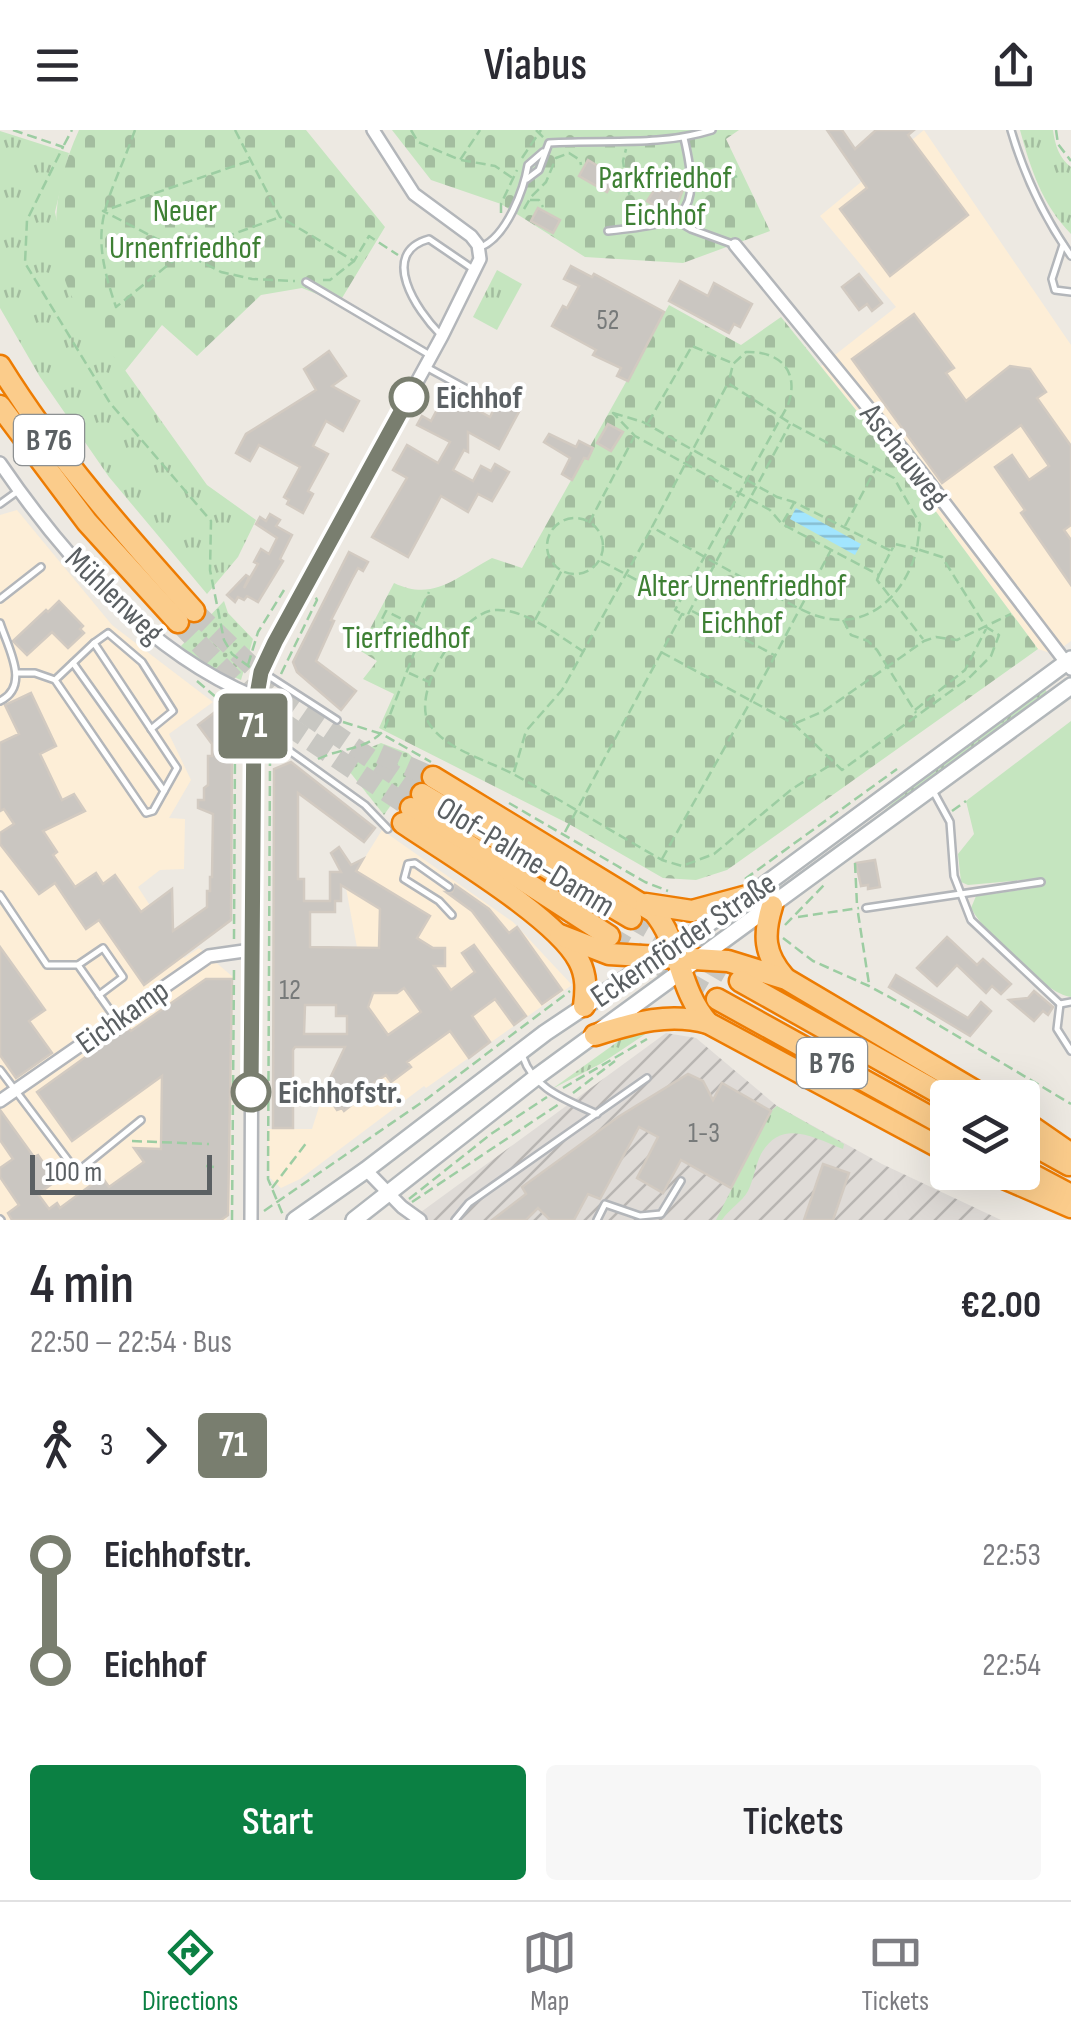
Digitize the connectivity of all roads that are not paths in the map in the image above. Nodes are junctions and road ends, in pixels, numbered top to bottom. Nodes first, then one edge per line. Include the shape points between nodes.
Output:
1 (372, 130) edge
2 (712, 130) edge
3 (1011, 130) edge
4 (684, 138) junction
5 (544, 152) junction
6 (527, 178) junction
7 (674, 219) junction
8 (608, 231) dead end
9 (1063, 244) junction
10 (734, 245) joint
11 (478, 248) junction
12 (1071, 256) edge
13 (476, 272) junction
14 (306, 282) road end
15 (1071, 292) edge
16 (442, 336) junction
17 (428, 361) junction
18 (0, 366) edge
19 (474, 393) dead end
20 (0, 406) edge
21 (0, 463) edge
22 (19, 490) junction
23 (0, 504) edge
24 (42, 568) dead end
25 (0, 599) edge
26 (0, 622) edge
27 (94, 642) junction
28 (73, 662) junction
29 (1069, 663) edge
30 (16, 672) junction
31 (261, 672) junction
32 (55, 680) junction
33 (1071, 686) edge
34 (256, 697) junction
35 (0, 702) edge
36 (337, 720) dead end
37 (151, 728) junction
38 (252, 748) junction
39 (932, 788) junction
40 (164, 792) junction
41 (411, 806) junction
42 (1041, 882) dead end
43 (450, 886) dead end
44 (746, 888) junction
45 (958, 892) junction
46 (0, 895) edge
47 (772, 906) junction
48 (866, 908) road end
49 (638, 911) junction
50 (452, 915) dead end
51 (560, 935) junction
52 (608, 936) tunnel mouth
53 (251, 950) junction
54 (676, 960) junction
55 (78, 965) junction
56 (786, 979) junction
57 (740, 981) tunnel mouth
58 (99, 994) junction
59 (717, 999) tunnel mouth
60 (1071, 1002) edge
61 (1060, 1004) junction
62 (584, 1006) junction
63 (116, 1019) junction
64 (708, 1022) junction
65 (596, 1036) junction
66 (523, 1050) junction
67 (1071, 1051) edge
68 (0, 1070) edge
69 (535, 1078) junction
70 (647, 1078) dead end
71 (957, 1080) edge
72 (930, 1088) edge
73 (14, 1090) junction
74 (0, 1101) edge
75 (597, 1114) junction
76 (930, 1117) edge
77 (141, 1120) dead end
78 (1040, 1132) edge
79 (930, 1142) edge
80 (1040, 1149) edge
81 (1071, 1154) edge
82 (1071, 1166) edge
83 (366, 1170) junction
84 (1040, 1179) edge
85 (680, 1181) dead end
86 (1033, 1190) edge
87 (1071, 1196) edge
88 (396, 1201) junction
89 (1071, 1206) edge
90 (251, 1220) edge
91 (295, 1220) edge
92 (354, 1220) edge
93 (420, 1220) edge
94 (455, 1220) edge
95 (598, 1220) edge

1 - 11 street via 414,194
2 - 4 lane
3 - 9 lane via 1036,197
4 - 5 lane via 549,143
4 - 7 lane via 692,190
5 - 6 lane via 539,170
5 - 6 lane via 531,160
6 - 11 lane via 492,242
7 - 8 lane
7 - 10 lane
9 - 12 lane
9 - 15 lane via 1052,279 1055,290
10 - 29 street, Aschauweg
11 - 13 street
13 - 16 street
13 - 16 lane via 429,239 404,259 410,291
14 - 17 lane
16 - 17 street
17 - 19 lane
17 - 31 street
18 - 20 highway, B 76 via 186,617 86,522
21 - 22 street, Mühlenweg
22 - 23 lane
22 - 34 street, Mühlenweg via 125,612 195,668
24 - 25 lane
26 - 30 lane
27 - 28 lane
27 - 37 lane
27 - 37 lane via 108,632 142,662 173,711
28 - 32 lane
28 - 40 lane
29 - 44 main road, Eckernförder Straße
30 - 32 lane
30 - 35 lane via 17,685
31 - 34 street
31 - 36 lane
32 - 40 lane via 146,813
33 - 39 main road, Eckernförder Straße
34 - 38 street
37 - 40 lane via 177,768
38 - 41 lane via 286,749 365,805
38 - 53 street
39 - 45 lane via 947,814
39 - 47 main road, Eckernförder Straße
41 - 49 highway, Olof-Palme-Damm
41 - 51 highway
41 - 52 highway, Olof-Palme-Damm
42 - 45 lane
43 - 50 lane via 414,863 404,874
44 - 49 highway via 692,910
44 - 54 main road, Eckernförder Straße
45 - 48 lane
45 - 61 lane via 971,920
46 - 55 lane via 48,965
47 - 54 main road, Eckernförder Straße
47 - 56 highway via 767,951
49 - 54 highway via 659,918
51 - 54 highway via 608,954
51 - 62 highway via 582,967
53 - 63 street, Eichkamp via 209,956
53 - 90 street
54 - 56 highway via 734,962
54 - 62 main road, Eckernförder Straße
54 - 64 highway via 692,1003
54 - 65 main road, Eckernförder Straße
55 - 58 lane
55 - 58 lane via 103,948 123,977
56 - 71 highway
57 - 72 highway, B 76
58 - 63 lane
59 - 76 highway, B 76
60 - 61 lane
61 - 67 lane via 1057,1029
62 - 66 main road, Eckernförder Straße
63 - 73 street, Eichkamp
64 - 65 highway via 664,1018
64 - 79 highway
65 - 69 main road, Eckernförder Straße
66 - 69 lane
66 - 83 main road, Eckernförder Straße
68 - 73 lane
69 - 75 lane via 551,1094
69 - 88 main road, Eckernförder Straße
70 - 75 lane
73 - 74 street, Eichkamp
73 - 77 lane via 77,1172
75 - 94 lane via 470,1202
78 - 81 highway
80 - 82 highway
83 - 88 street
83 - 91 main road, Eckernförder Straße
84 - 87 highway
85 - 95 lane via 661,1214 640,1216 604,1204
86 - 89 highway
88 - 92 main road, Eckernförder Straße
88 - 93 street

